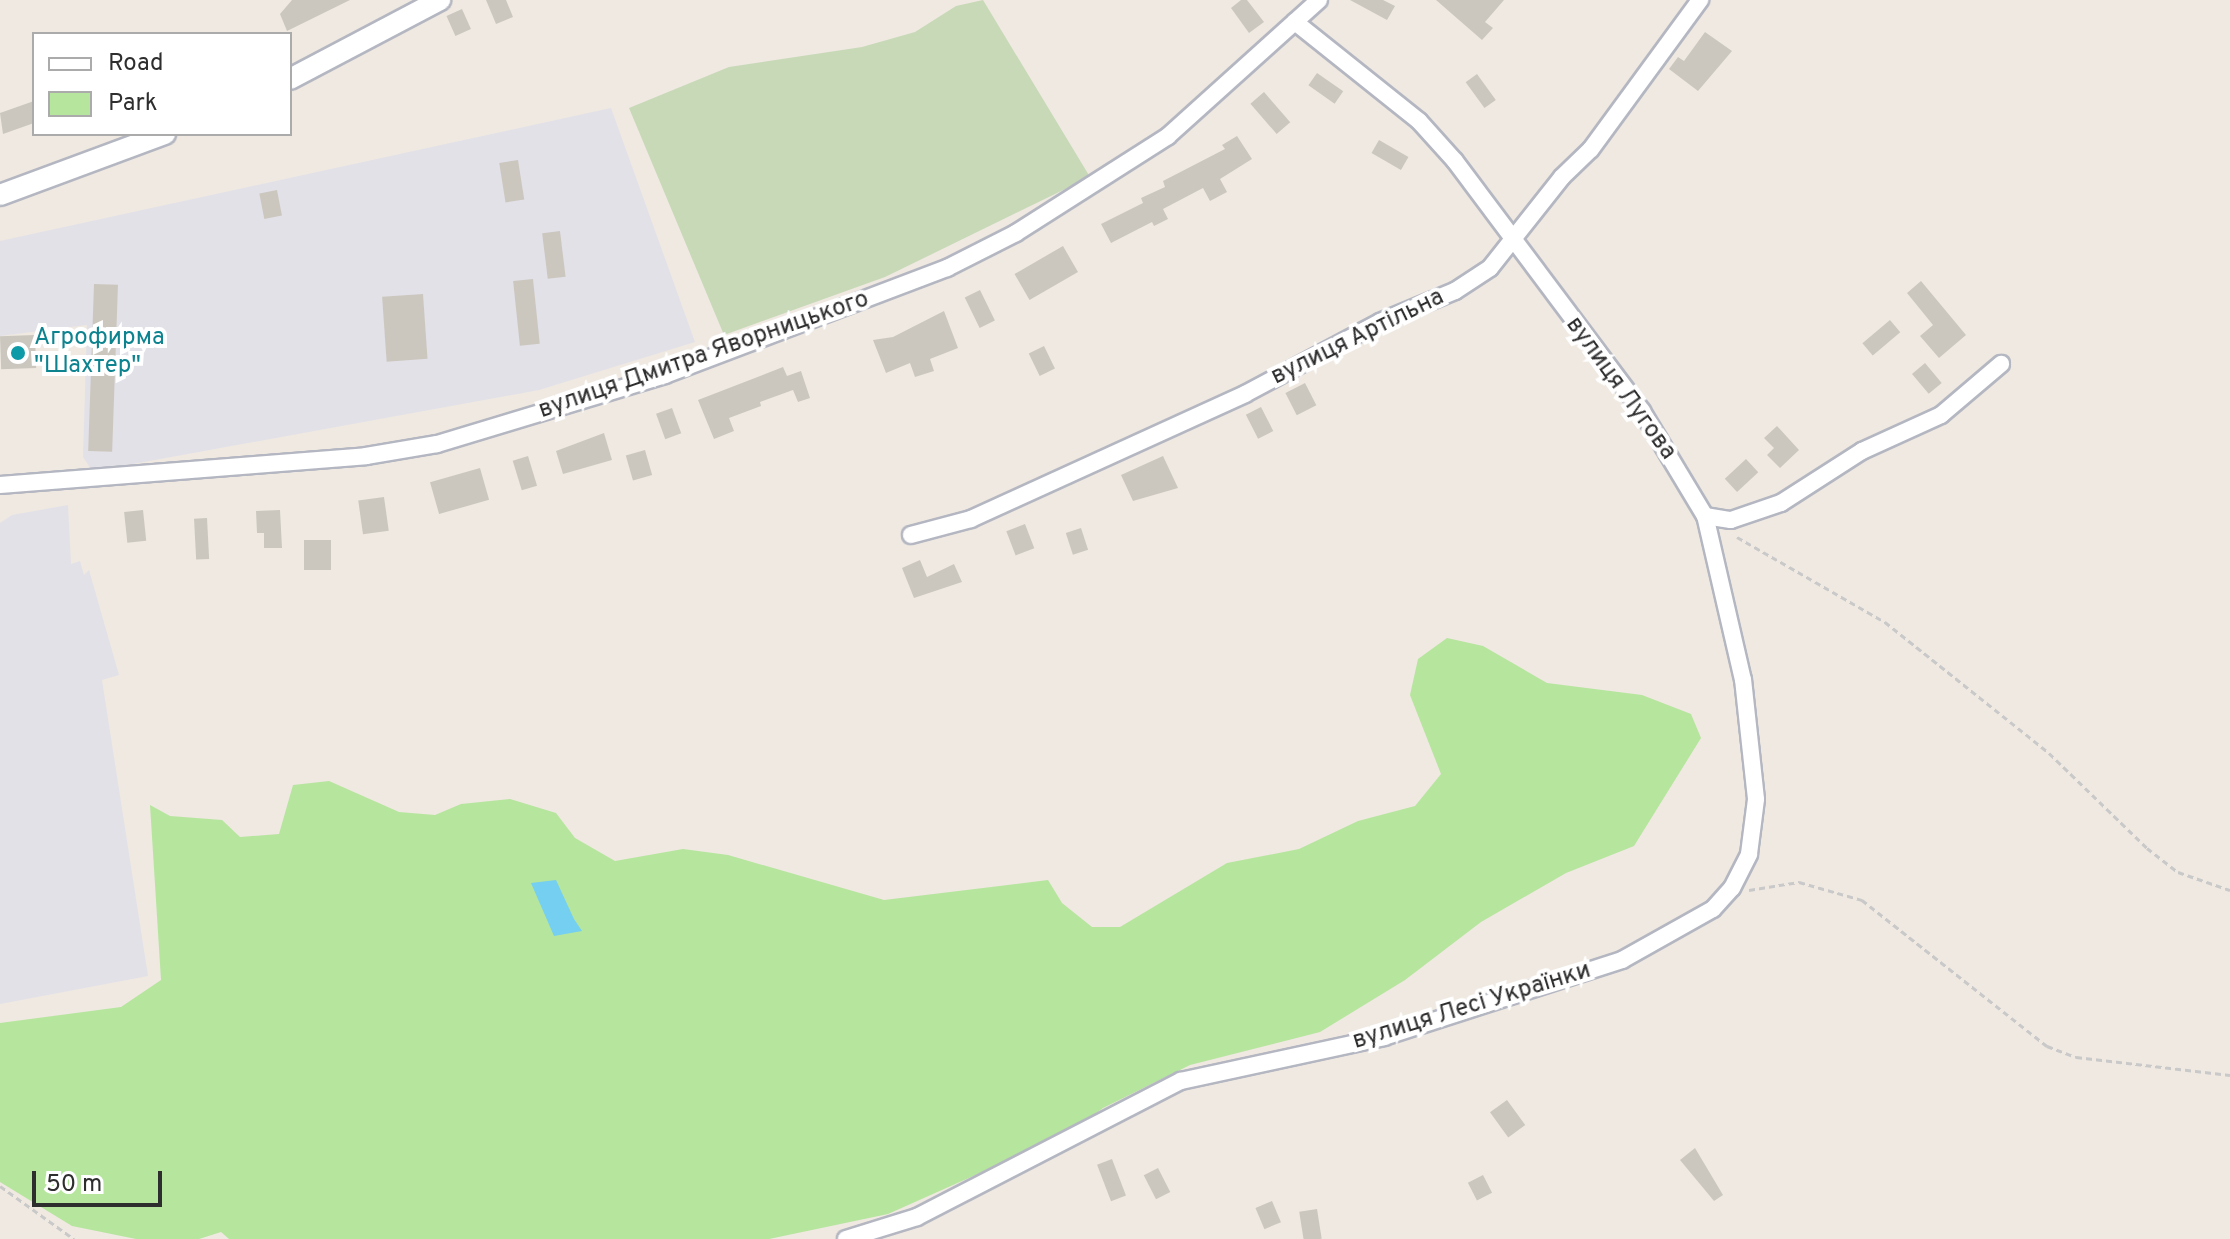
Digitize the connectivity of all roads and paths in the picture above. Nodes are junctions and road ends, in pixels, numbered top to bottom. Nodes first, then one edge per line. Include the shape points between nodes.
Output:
1 (440, 0) edge
2 (1319, 0) edge
3 (1700, 0) edge
4 (1295, 22) junction
5 (292, 78) edge
6 (160, 136) edge
7 (0, 195) edge
8 (1512, 243) junction
9 (2001, 364) dead end
10 (0, 485) edge
11 (1705, 516) junction
12 (911, 535) dead end
13 (2230, 890) edge
14 (1743, 892) dead end
15 (2230, 1075) edge
16 (0, 1186) edge
17 (74, 1239) edge
18 (846, 1239) edge

1 - 5 street
2 - 4 street, вулиця Дмитра Яворницького
3 - 8 street, вулиця Артільна via 1591,149 1562,177
4 - 8 street, вулиця Лугова via 1419,121 1455,161
4 - 10 street, вулиця Дмитра Яворницького via 1168,136 1016,233 947,268 665,375 422,447
6 - 7 street
8 - 11 street, вулиця Лугова via 1642,411
8 - 12 street, вулиця Артільна via 1490,268 1455,291 1380,322 1245,394 971,519
9 - 11 street via 1941,415 1862,451 1781,503 1731,520
11 - 13 path via 1907,637 2049,753 2147,848 2178,872
11 - 18 street, вулиця Лесі Українки via 1743,680 1756,799 1754,833 1743,871 1713,909 1622,960 1531,992 1384,1037 1181,1081 917,1217
14 - 15 path via 1799,882 1862,900 2047,1046 2076,1057
16 - 17 path

